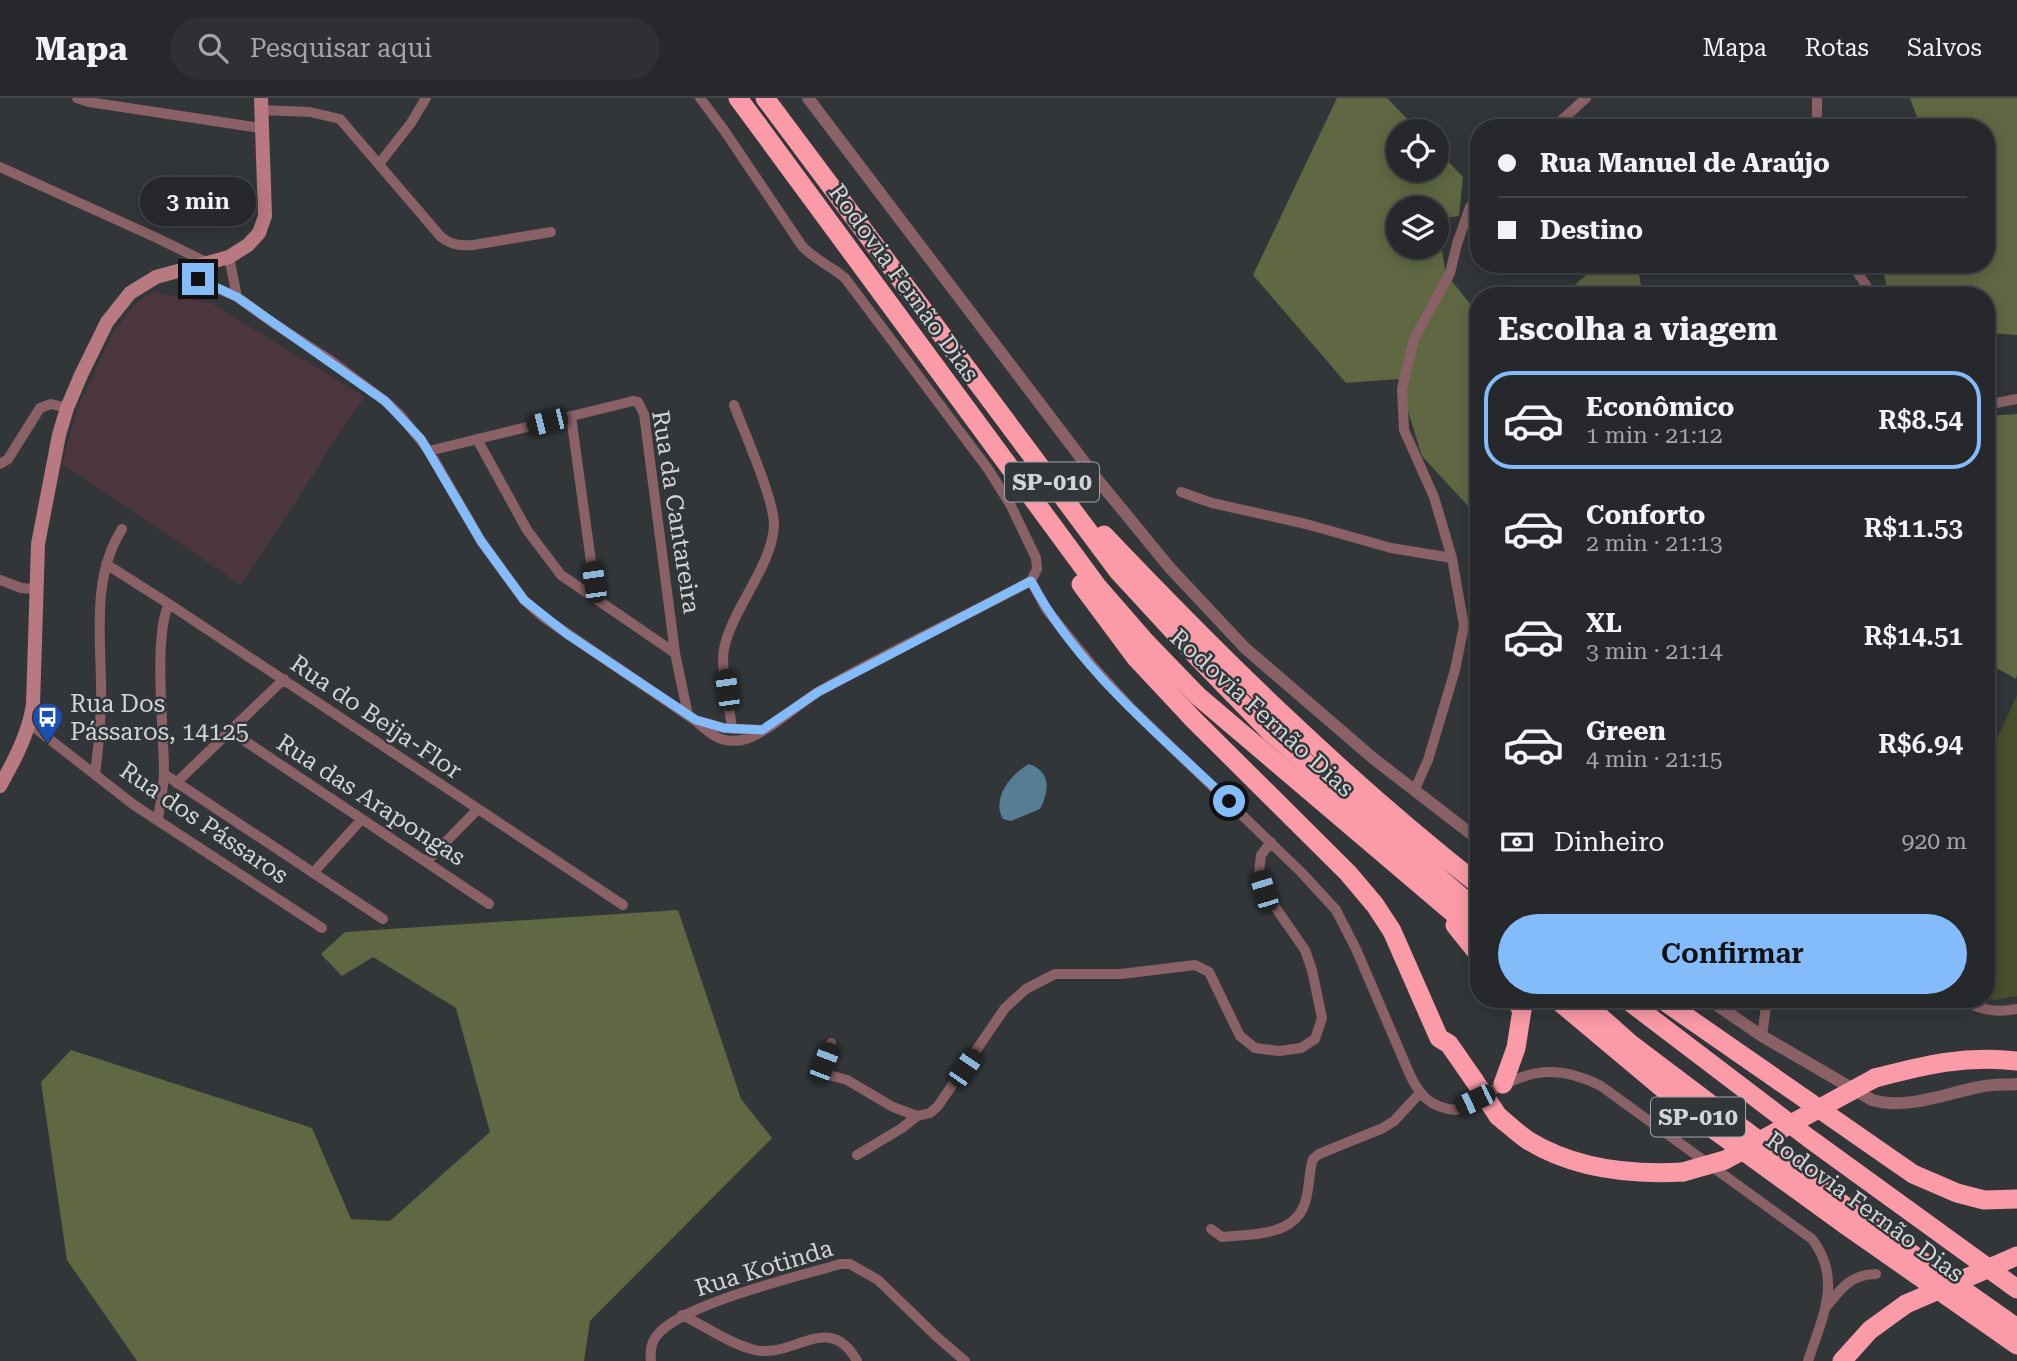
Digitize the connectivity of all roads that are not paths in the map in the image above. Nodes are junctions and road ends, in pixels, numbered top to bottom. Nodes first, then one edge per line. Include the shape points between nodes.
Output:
1 (77, 98) edge
2 (311, 98) edge
3 (426, 98) edge
4 (701, 98) edge
5 (738, 98) edge
6 (765, 98) edge
7 (808, 98) edge
8 (1586, 98) edge
9 (1817, 98) edge
10 (260, 104) edge
11 (310, 112) junction
12 (1563, 119) edge
13 (1817, 119) edge
14 (260, 128) junction
15 (379, 164) junction
16 (0, 167) edge
17 (1470, 206) edge
18 (551, 232) dead end
19 (229, 257) junction
20 (210, 264) junction
21 (179, 271) junction
22 (237, 297) junction
23 (956, 394) junction
24 (2017, 400) edge
25 (1995, 404) edge
26 (734, 405) dead end
27 (67, 408) junction
28 (571, 416) junction
29 (477, 439) junction
30 (429, 451) junction
31 (0, 464) edge
32 (1042, 469) junction
33 (1181, 492) dead end
34 (122, 529) dead end
35 (1452, 558) junction
36 (106, 564) junction
37 (0, 580) edge
38 (1031, 581) junction
39 (1083, 588) junction
40 (36, 589) junction
41 (596, 598) junction
42 (169, 604) junction
43 (676, 653) junction
44 (1159, 655) junction
45 (284, 679) junction
46 (692, 718) junction
47 (30, 724) junction
48 (732, 729) junction
49 (762, 730) junction
50 (230, 731) junction
51 (95, 774) junction
52 (164, 774) junction
53 (176, 783) junction
54 (0, 786) edge
55 (1415, 789) junction
56 (477, 810) junction
57 (158, 819) junction
58 (361, 820) junction
59 (1470, 833) edge
60 (1271, 842) junction
61 (428, 861) junction
62 (313, 873) junction
63 (1470, 877) edge
64 (1426, 889) junction
65 (489, 904) dead end
66 (1470, 904) edge
67 (623, 905) dead end
68 (383, 919) dead end
69 (1470, 927) edge
70 (322, 928) dead end
71 (1470, 944) edge
72 (1521, 1008) edge
73 (1567, 1008) edge
74 (1590, 1008) edge
75 (1638, 1008) edge
76 (1674, 1008) edge
77 (1721, 1008) edge
78 (1766, 1008) edge
79 (1980, 1008) edge
80 (2017, 1009) edge
81 (1762, 1036) junction
82 (831, 1043) dead end
83 (2017, 1061) edge
84 (1503, 1084) junction
85 (2017, 1084) edge
86 (1419, 1094) junction
87 (917, 1116) junction
88 (857, 1155) dead end
89 (2017, 1199) edge
90 (1211, 1229) dead end
91 (2017, 1255) edge
92 (1876, 1274) dead end
93 (2017, 1289) edge
94 (1825, 1308) junction
95 (682, 1315) junction
96 (2017, 1328) edge
97 (2017, 1345) edge
98 (651, 1361) edge
99 (857, 1361) edge
100 (965, 1361) edge
101 (1808, 1361) edge
102 (1842, 1361) edge

1 - 14 street
2 - 11 street
3 - 15 street
4 - 38 street via 802,246 845,278 988,470 1036,558
5 - 23 highway, Rodovia Fernão Dias / SP-010
6 - 32 highway, Rodovia Fernão Dias / SP-010
7 - 55 street via 1170,568 1245,648
8 - 12 street
9 - 13 street
10 - 11 street
10 - 14 main road
11 - 15 street via 340,119
14 - 19 main road via 265,216 259,233
15 - 18 street via 450,243 473,245
16 - 20 street
17 - 35 street via 1450,272 1414,339 1402,389 1404,430 1434,497
19 - 20 main road
19 - 22 street
20 - 21 main road
21 - 22 street
21 - 27 main road via 143,284 120,304
22 - 30 street via 385,401
23 - 39 highway via 999,472
23 - 44 highway, Rodovia Fernão Dias / SP-010 via 1097,586
24 - 25 street
26 - 48 street via 774,527 771,545 723,652
27 - 31 street via 51,404 40,408 8,459
27 - 40 main road via 38,544
28 - 29 street, Rua da Cantareira
28 - 41 street
28 - 43 street, Rua da Cantareira via 633,401 642,407
29 - 30 street, Rua da Cantareira
29 - 41 street via 527,530 551,563 568,581
30 - 46 street via 481,541 524,600
32 - 63 highway via 1302,734
32 - 66 highway, Rodovia Fernão Dias / SP-010 via 1118,571 1269,731
33 - 35 street via 1391,548
34 - 36 street
35 - 55 street via 1464,638
36 - 42 street, Rua do Beija-Flor
36 - 51 street via 99,613 100,729
37 - 40 street
38 - 49 street via 818,692
38 - 60 street via 1046,609 1130,707
39 - 44 highway
39 - 83 highway, bridge via 1136,658 1375,905 1392,931 1440,1038 1449,1044 1498,1116 1555,1155 1646,1174 1683,1172 1725,1160 1875,1078 1934,1063 1995,1058
40 - 47 main road
41 - 43 street
42 - 45 street, Rua do Beija-Flor
42 - 52 street via 161,647
43 - 46 street, Rua da Cantareira
44 - 64 highway, Rodovia Fernão Dias / SP-010 via 1198,696
45 - 50 street
45 - 56 street, Rua do Beija-Flor
46 - 48 street
46 - 49 street via 720,740 746,740
47 - 51 street, Rua dos Pássaros
47 - 54 main road
48 - 49 street
50 - 53 street
50 - 58 street, Rua das Arapongas
51 - 57 street, Rua dos Pássaros
52 - 53 street
52 - 57 street
53 - 62 street
55 - 59 street
56 - 61 street
56 - 67 street, Rua do Beija-Flor
57 - 70 street, Rua dos Pássaros
58 - 61 street, Rua das Arapongas
58 - 62 street
60 - 86 street via 1336,910
60 - 87 street via 1261,855 1259,873 1264,891 1305,950 1312,970 1322,1018 1315,1039 1301,1048 1255,1048 1240,1037 1209,972 1195,965 1121,974 1055,974 1036,982 1005,1008 938,1106
61 - 65 street, Rua das Arapongas
62 - 68 street
64 - 69 highway, Rodovia Fernão Dias / SP-010
64 - 71 highway
72 - 84 highway via 1520,1029
73 - 97 highway, Rodovia Fernão Dias / SP-010 via 1698,1118
74 - 96 highway, Rodovia Fernão Dias / SP-010 via 1857,1215
75 - 93 highway
76 - 89 highway via 1913,1174 1984,1200
77 - 81 street
78 - 81 street
79 - 80 street
81 - 85 street via 1885,1104
82 - 87 street via 825,1074 848,1080
84 - 86 street via 1456,1110 1435,1105
84 - 94 street via 1545,1072 1581,1076 1601,1086 1812,1239 1827,1264
86 - 90 street via 1383,1128 1313,1159 1303,1209 1286,1226 1222,1237
87 - 88 street
91 - 102 highway, bridge via 1906,1304 1870,1331
92 - 94 street via 1854,1277
94 - 101 street
95 - 98 street, Rua Kotinda via 656,1336
95 - 99 street via 755,1350 826,1337 846,1346
95 - 100 street, Rua Kotinda via 850,1264 878,1280

